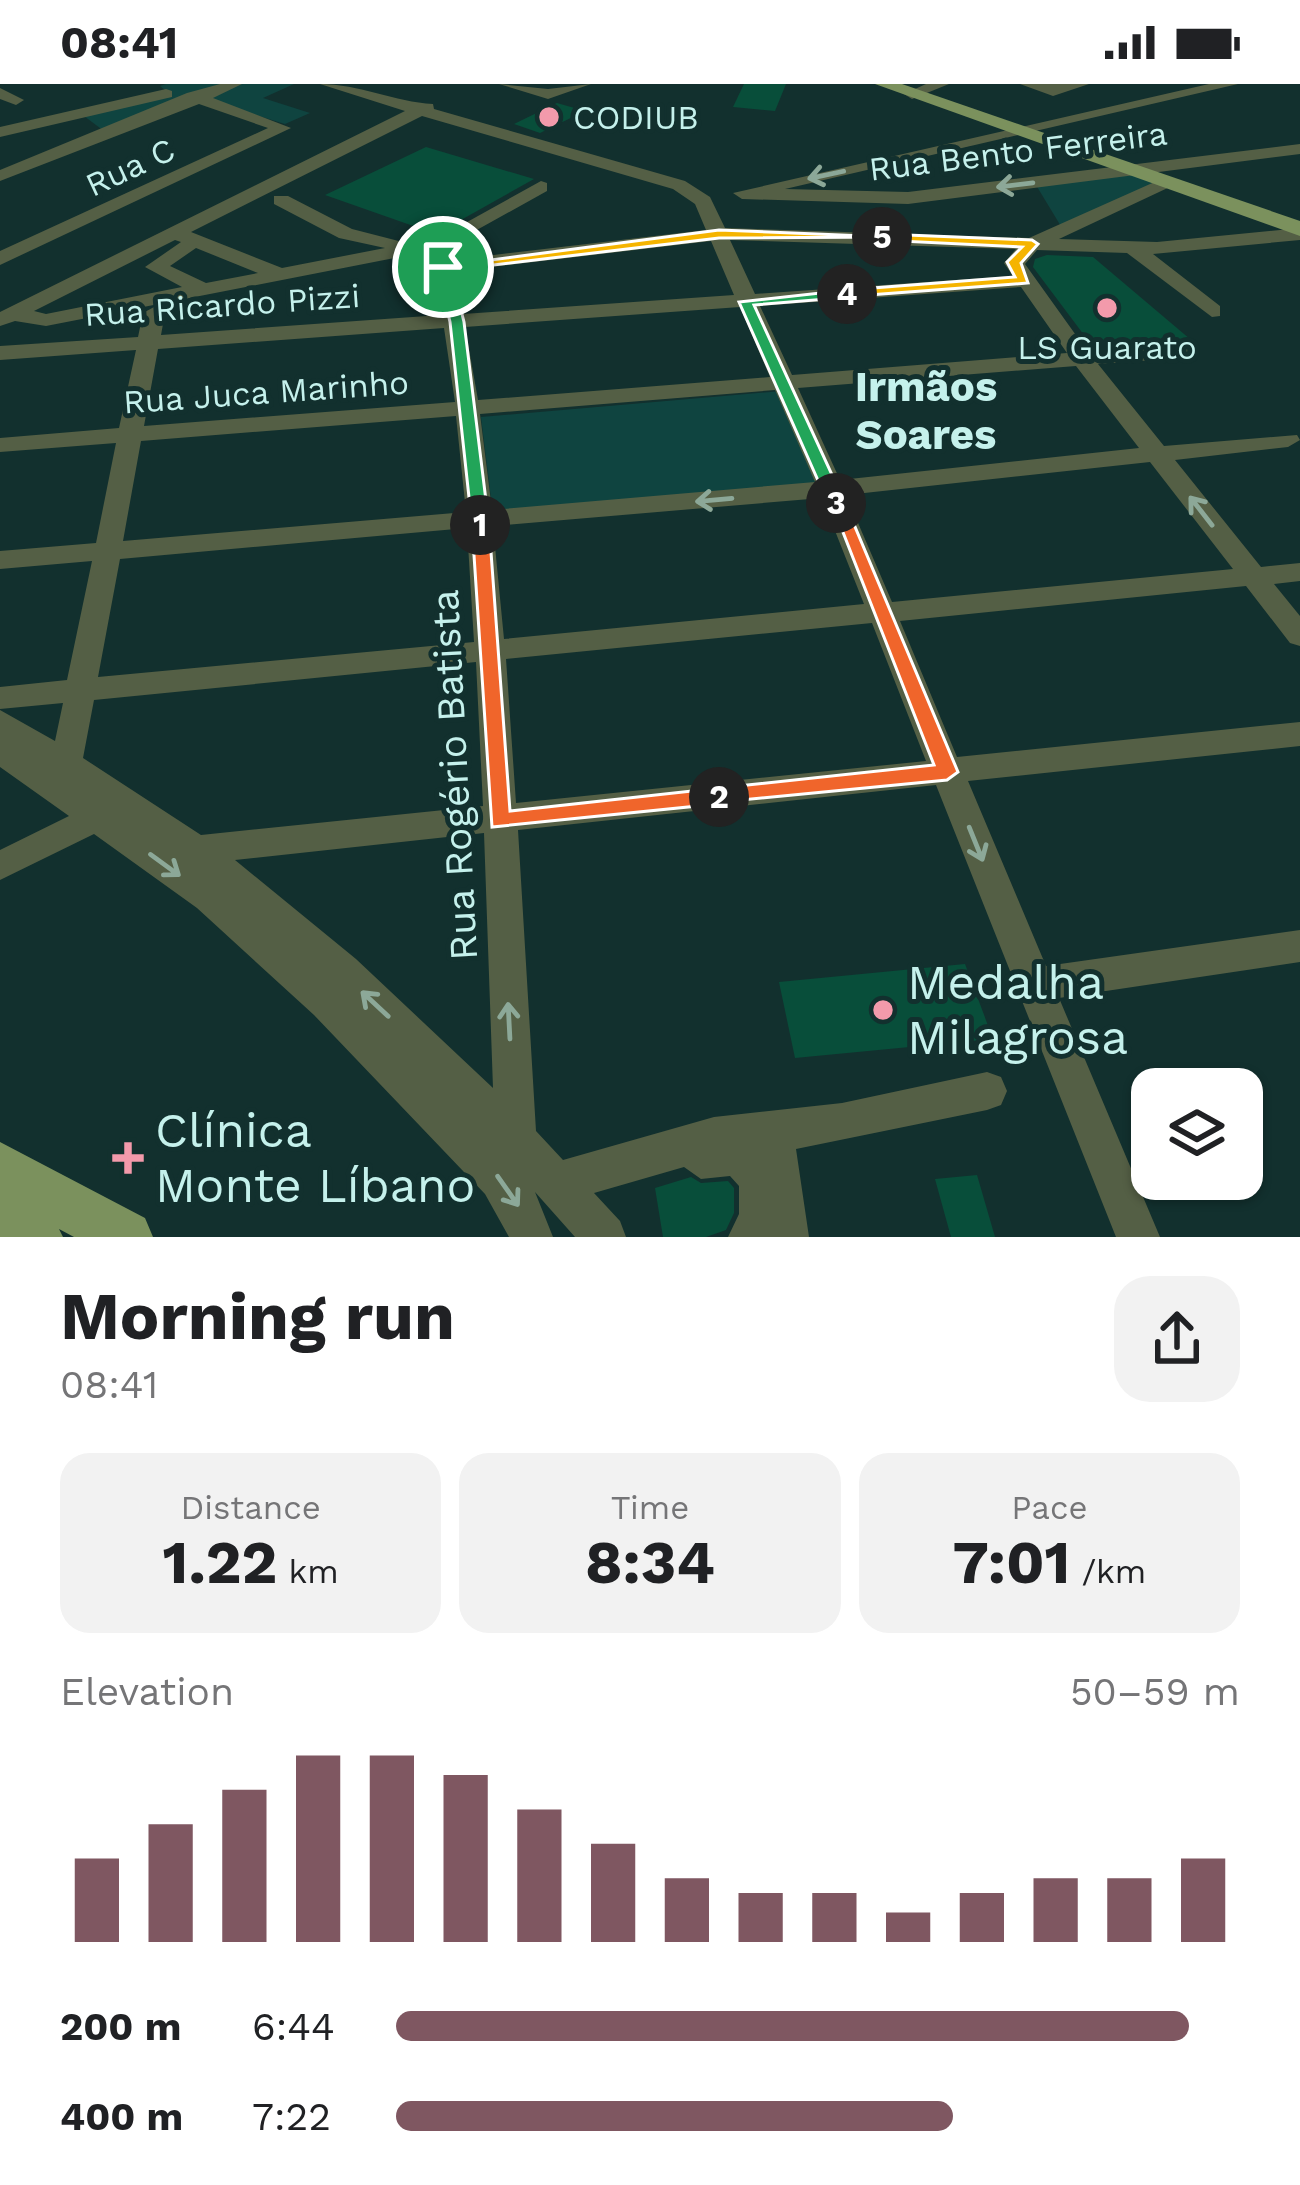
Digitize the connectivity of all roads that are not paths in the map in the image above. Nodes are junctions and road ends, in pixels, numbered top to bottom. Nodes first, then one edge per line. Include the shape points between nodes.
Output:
1 (234, 84) edge
2 (328, 84) edge
3 (347, 84) edge
4 (506, 84) edge
5 (584, 84) edge
6 (884, 84) edge
7 (1028, 84) edge
8 (1082, 84) edge
9 (1230, 84) edge
10 (927, 87) edge
11 (190, 89) edge
12 (430, 111) junction
13 (1033, 129) junction
14 (0, 132) edge
15 (379, 136) junction
16 (1300, 148) edge
17 (1259, 154) junction
18 (1131, 168) junction
19 (1300, 172) edge
20 (1165, 173) junction
21 (0, 176) edge
22 (1056, 180) junction
23 (541, 187) dead end
24 (281, 200) junction
25 (1109, 210) junction
26 (728, 211) junction
27 (1300, 214) edge
28 (1300, 232) edge
29 (197, 242) junction
30 (173, 244) junction
31 (1133, 248) junction
32 (426, 252) junction
33 (2, 254) edge
34 (1023, 262) junction
35 (281, 275) junction
36 (244, 283) junction
37 (207, 291) junction
38 (746, 302) junction
39 (1212, 311) dead end
40 (154, 314) dead end
41 (6, 317) edge
42 (457, 322) junction
43 (149, 342) junction
44 (1182, 351) dead end
45 (0, 353) edge
46 (1083, 360) junction
47 (786, 386) junction
48 (465, 410) junction
49 (130, 436) junction
50 (1288, 440) dead end
51 (0, 445) edge
52 (1156, 454) junction
53 (831, 489) junction
54 (480, 520) junction
55 (107, 552) junction
56 (0, 560) edge
57 (1300, 572) edge
58 (1253, 577) junction
59 (880, 612) junction
60 (1300, 636) edge
61 (490, 651) junction
62 (79, 691) junction
63 (0, 698) edge
64 (0, 722) edge
65 (1300, 734) edge
66 (0, 750) edge
67 (66, 766) junction
68 (947, 772) junction
69 (112, 810) junction
70 (500, 821) junction
71 (195, 850) junction
72 (0, 866) edge
73 (1300, 946) edge
74 (1033, 985) junction
75 (987, 1090) dead end
76 (772, 1131) junction
77 (514, 1138) junction
78 (0, 1166) edge
79 (567, 1179) junction
80 (0, 1218) edge
81 (36, 1237) edge
82 (127, 1237) edge
83 (531, 1237) edge
84 (604, 1237) edge
85 (750, 1237) edge
86 (787, 1237) edge
87 (1138, 1237) edge

1 - 11 street
2 - 12 street
3 - 12 street
4 - 5 street via 548,94
6 - 10 main road
7 - 8 street via 1053,91
9 - 13 street
10 - 13 main road
11 - 14 street
11 - 21 street
11 - 33 street, Rua C via 284,128
12 - 15 street
12 - 26 street
12 - 26 street via 679,185
13 - 18 main road
13 - 20 main road
13 -> 26 street
15 - 24 street via 387,146
15 - 30 street
16 - 17 street, Rua Bento Ferreira
17 - 19 street
17 - 20 street, Rua Bento Ferreira
18 - 20 main road
18 - 22 street, Rua Bento Ferreira
20 - 25 street, Rua Bento Ferreira
20 - 27 main road
20 - 28 main road
22 - 25 street via 1091,189
22 -> 26 street, Rua Bento Ferreira
23 - 32 street
24 - 29 street
24 - 32 street via 346,234
25 - 34 street, Rua Bento Ferreira
26 - 32 street
26 - 34 street
26 - 38 street
28 - 31 street
29 - 30 street
29 - 35 street
30 - 36 street
30 - 37 street via 157,269
30 - 41 street
31 - 34 street
31 - 39 street
32 - 35 street
32 - 42 street, Rua Rogério Batista
34 - 38 street, Rua Ricardo Pizzi
34 - 46 street
35 - 36 street
36 - 37 street
37 - 41 street via 39,321
38 - 42 street, Rua Ricardo Pizzi
38 - 47 street
40 - 43 street
42 - 43 street, Rua Ricardo Pizzi
42 - 48 street, Rua Rogério Batista
43 - 45 street, Rua Ricardo Pizzi
43 - 49 street
44 - 46 street, Rua Juca Marinho
46 - 47 street, Rua Juca Marinho
46 - 52 street
47 - 48 street, Rua Juca Marinho
47 - 53 street
48 - 49 street, Rua Juca Marinho
48 - 54 street, Rua Rogério Batista
49 - 51 street, Rua Juca Marinho
49 - 55 street
50 - 52 street
52 - 53 street
58 -> 52 street
53 -> 54 street
53 - 59 street
54 - 55 street
54 - 61 street, Rua Rogério Batista
55 - 56 street
55 - 62 street
57 - 58 street
58 - 59 street
58 - 60 street
59 - 61 street
59 - 68 street
61 - 62 street
61 - 70 street, Rua Rogério Batista
62 - 63 street
62 - 67 street
64 - 67 street
65 - 68 street
66 - 69 street
67 - 69 street
68 - 70 street
68 -> 74 street
69 - 71 street
69 - 72 street
69 -> 83 street via 358,1033 500,1179
70 - 71 street
77 -> 70 street, Rua Rogério Batista
77 -> 71 street via 334,966
73 - 74 street
74 - 87 street
75 - 76 street
76 - 79 street via 714,1138
76 - 86 street
77 - 79 street
78 - 82 main road
79 - 84 street
79 - 85 street via 734,1155 751,1166 764,1199
80 - 81 main road

